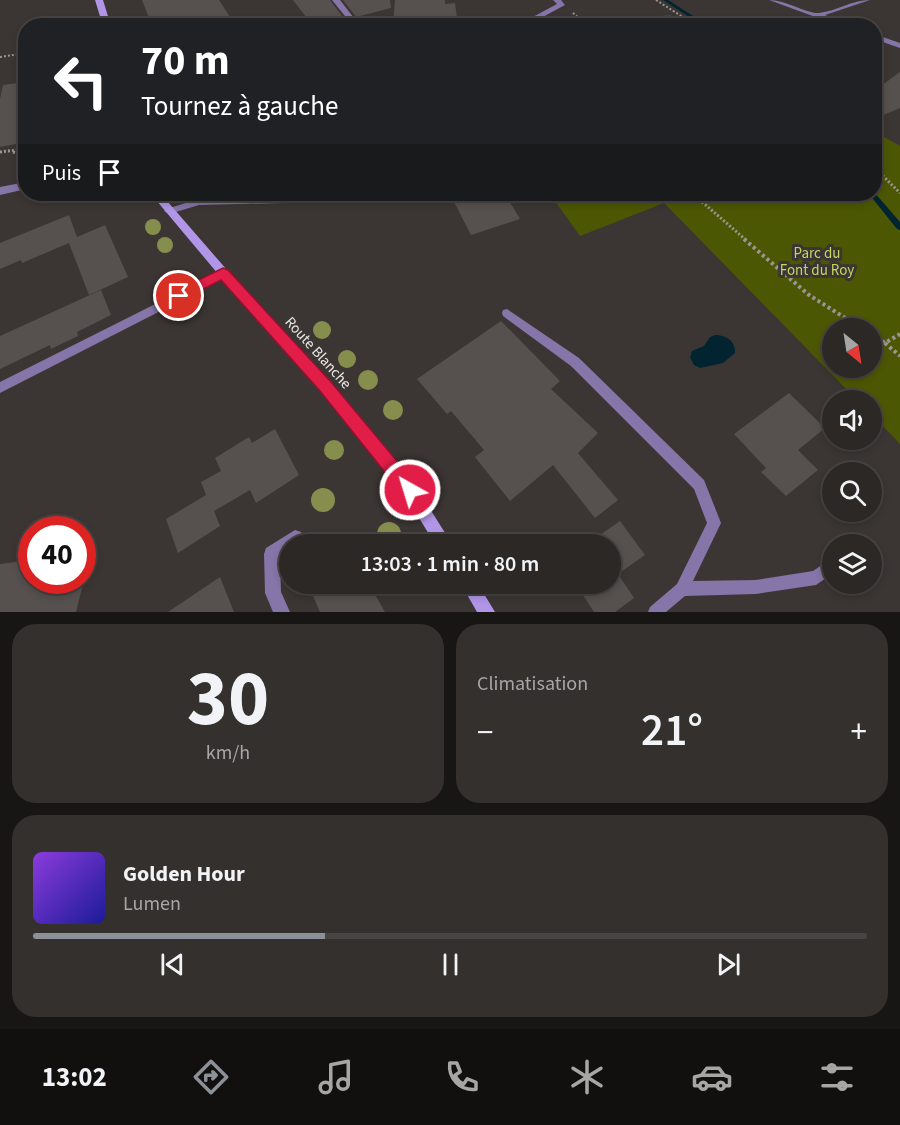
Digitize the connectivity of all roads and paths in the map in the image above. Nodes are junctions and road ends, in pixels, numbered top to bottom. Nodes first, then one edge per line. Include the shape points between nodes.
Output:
1 (99, 0) edge
2 (336, 0) edge
3 (557, 0) edge
4 (656, 0) edge
5 (773, 0) edge
6 (866, 0) edge
7 (819, 15) junction
8 (105, 18) edge
9 (351, 18) edge
10 (535, 18) edge
11 (684, 18) edge
12 (826, 18) edge
13 (882, 39) edge
14 (900, 46) edge
15 (18, 55) edge
16 (0, 58) edge
17 (18, 151) edge
18 (0, 152) edge
19 (12, 152) junction
20 (18, 154) edge
21 (882, 175) edge
22 (18, 187) edge
23 (0, 191) edge
24 (900, 193) edge
25 (161, 201) edge
26 (190, 201) edge
27 (276, 201) edge
28 (701, 201) edge
29 (190, 204) junction
30 (169, 211) junction
31 (223, 273) junction
32 (507, 313) dead end
33 (845, 318) edge
34 (900, 334) edge
35 (882, 341) edge
36 (885, 343) junction
37 (900, 356) edge
38 (0, 388) edge
39 (438, 534) edge
40 (279, 549) edge
41 (822, 573) edge
42 (682, 589) junction
43 (475, 594) edge
44 (282, 612) edge
45 (487, 612) edge
46 (655, 612) edge

1 - 8 street
2 - 9 street
3 - 10 street via 561,5
4 - 11 path
5 - 7 street
6 - 7 street
7 - 12 street
13 - 14 street
15 - 16 path
17 - 19 path
18 - 19 path
19 - 20 path
21 - 24 path
22 - 23 street
25 - 30 street, Route Blanche
26 - 29 lane
27 - 29 lane
28 - 33 path via 809,295
29 - 30 lane
30 - 31 street, Route Blanche
31 - 38 lane
31 - 39 street, Route Blanche via 326,387 410,490
32 - 42 lane via 575,362 699,485 714,523
34 - 36 path
35 - 36 path
36 - 37 path
40 - 44 street via 272,554 273,593
41 - 42 lane via 816,578 756,587
42 - 46 lane
43 - 45 street

